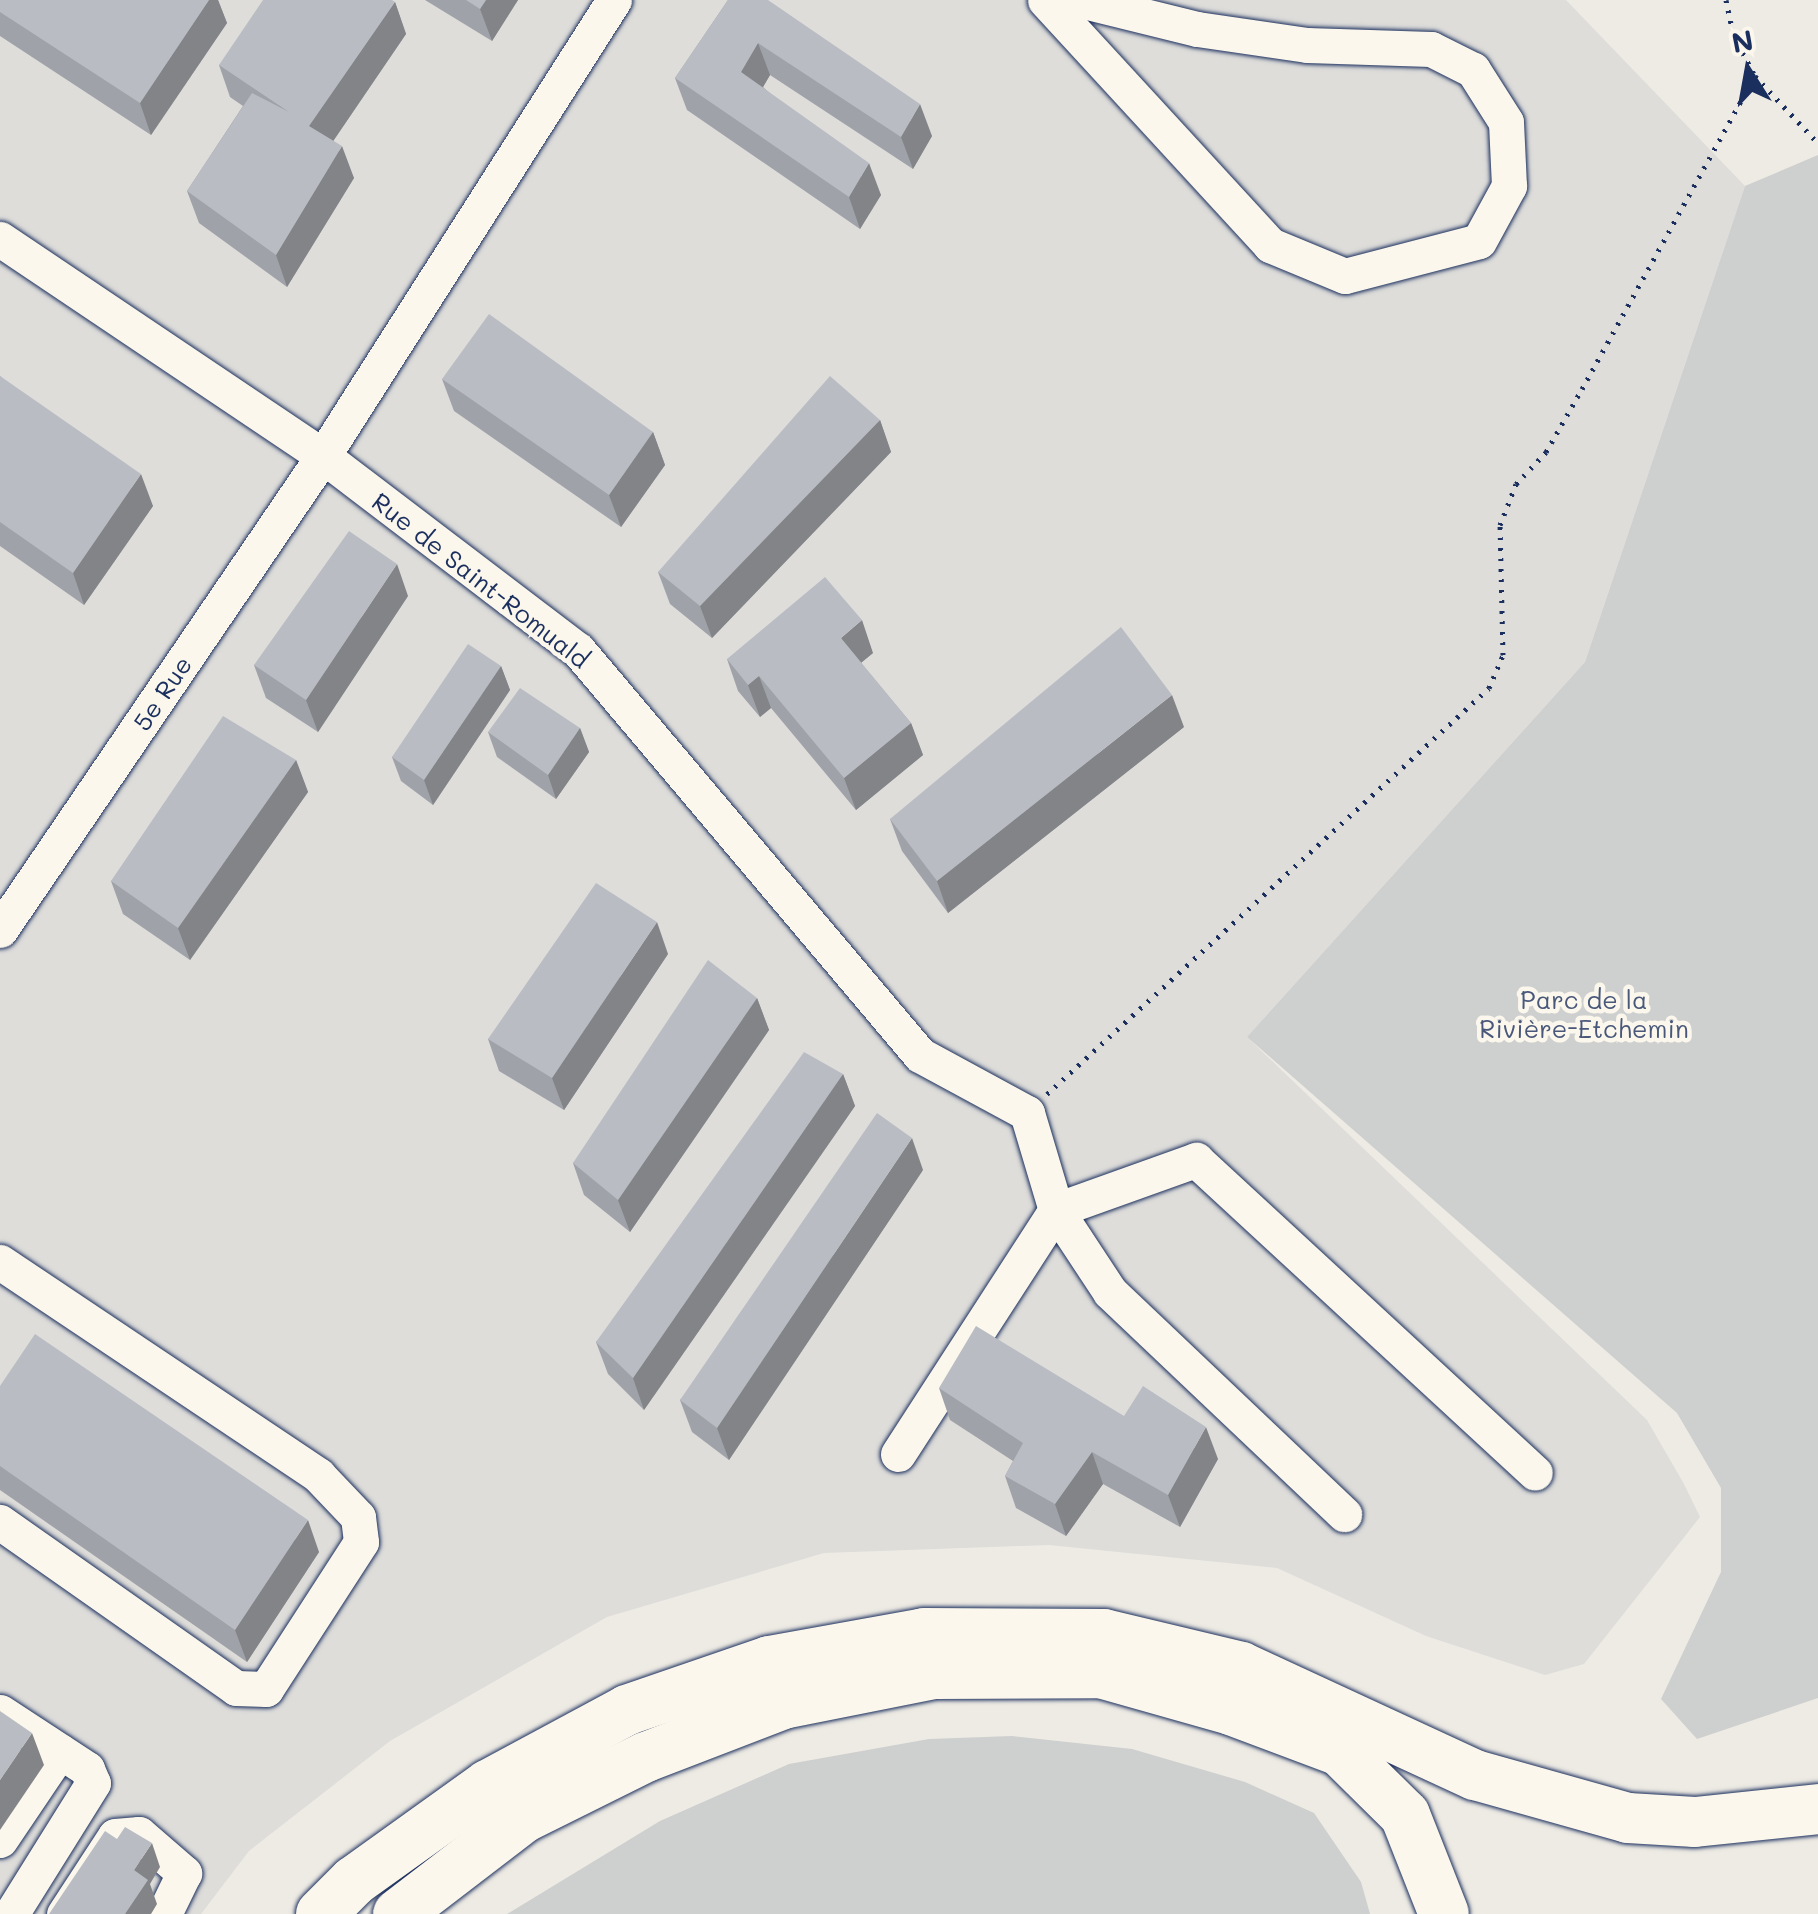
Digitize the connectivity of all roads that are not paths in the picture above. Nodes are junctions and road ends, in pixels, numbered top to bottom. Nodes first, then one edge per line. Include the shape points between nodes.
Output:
1 (614, 0) edge
2 (1045, 0) edge
3 (1080, 0) edge
4 (0, 239) edge
5 (323, 456) junction
6 (0, 930) edge
7 (1056, 1210) junction
8 (0, 1262) edge
9 (898, 1454) dead end
10 (1535, 1473) dead end
11 (1344, 1514) dead end
12 (0, 1522) edge
13 (0, 1712) edge
14 (60, 1751) junction
15 (1818, 1810) edge
16 (0, 1840) edge
17 (11, 1914) edge
18 (64, 1914) edge
19 (164, 1914) edge
20 (321, 1914) edge
21 (398, 1914) edge
22 (1444, 1914) edge

1 - 5 street, 5e Rue
2 - 3 street via 1270,245 1345,276 1479,241 1509,186 1506,122 1473,70 1431,49 1307,45
4 - 5 street, Rue de Saint-Romuald
5 - 6 street, 5e Rue
5 - 7 street, Rue de Saint-Romuald via 578,650 920,1056 1026,1113
7 - 9 street
7 - 10 street via 1196,1160
7 - 11 street via 1110,1292
8 - 12 street via 318,1474 358,1517 361,1542 266,1689 236,1688
13 - 14 street
14 - 16 street
14 - 17 street via 87,1769 90,1796
15 - 20 highway via 1730,1820 1628,1818 1475,1775 1241,1667 1104,1634 924,1634 769,1661 627,1710 488,1784
18 - 19 street via 114,1836 139,1834 184,1873
21 - 22 highway via 524,1818 646,1757 782,1704 934,1674 1100,1673 1231,1710 1340,1751 1406,1814

